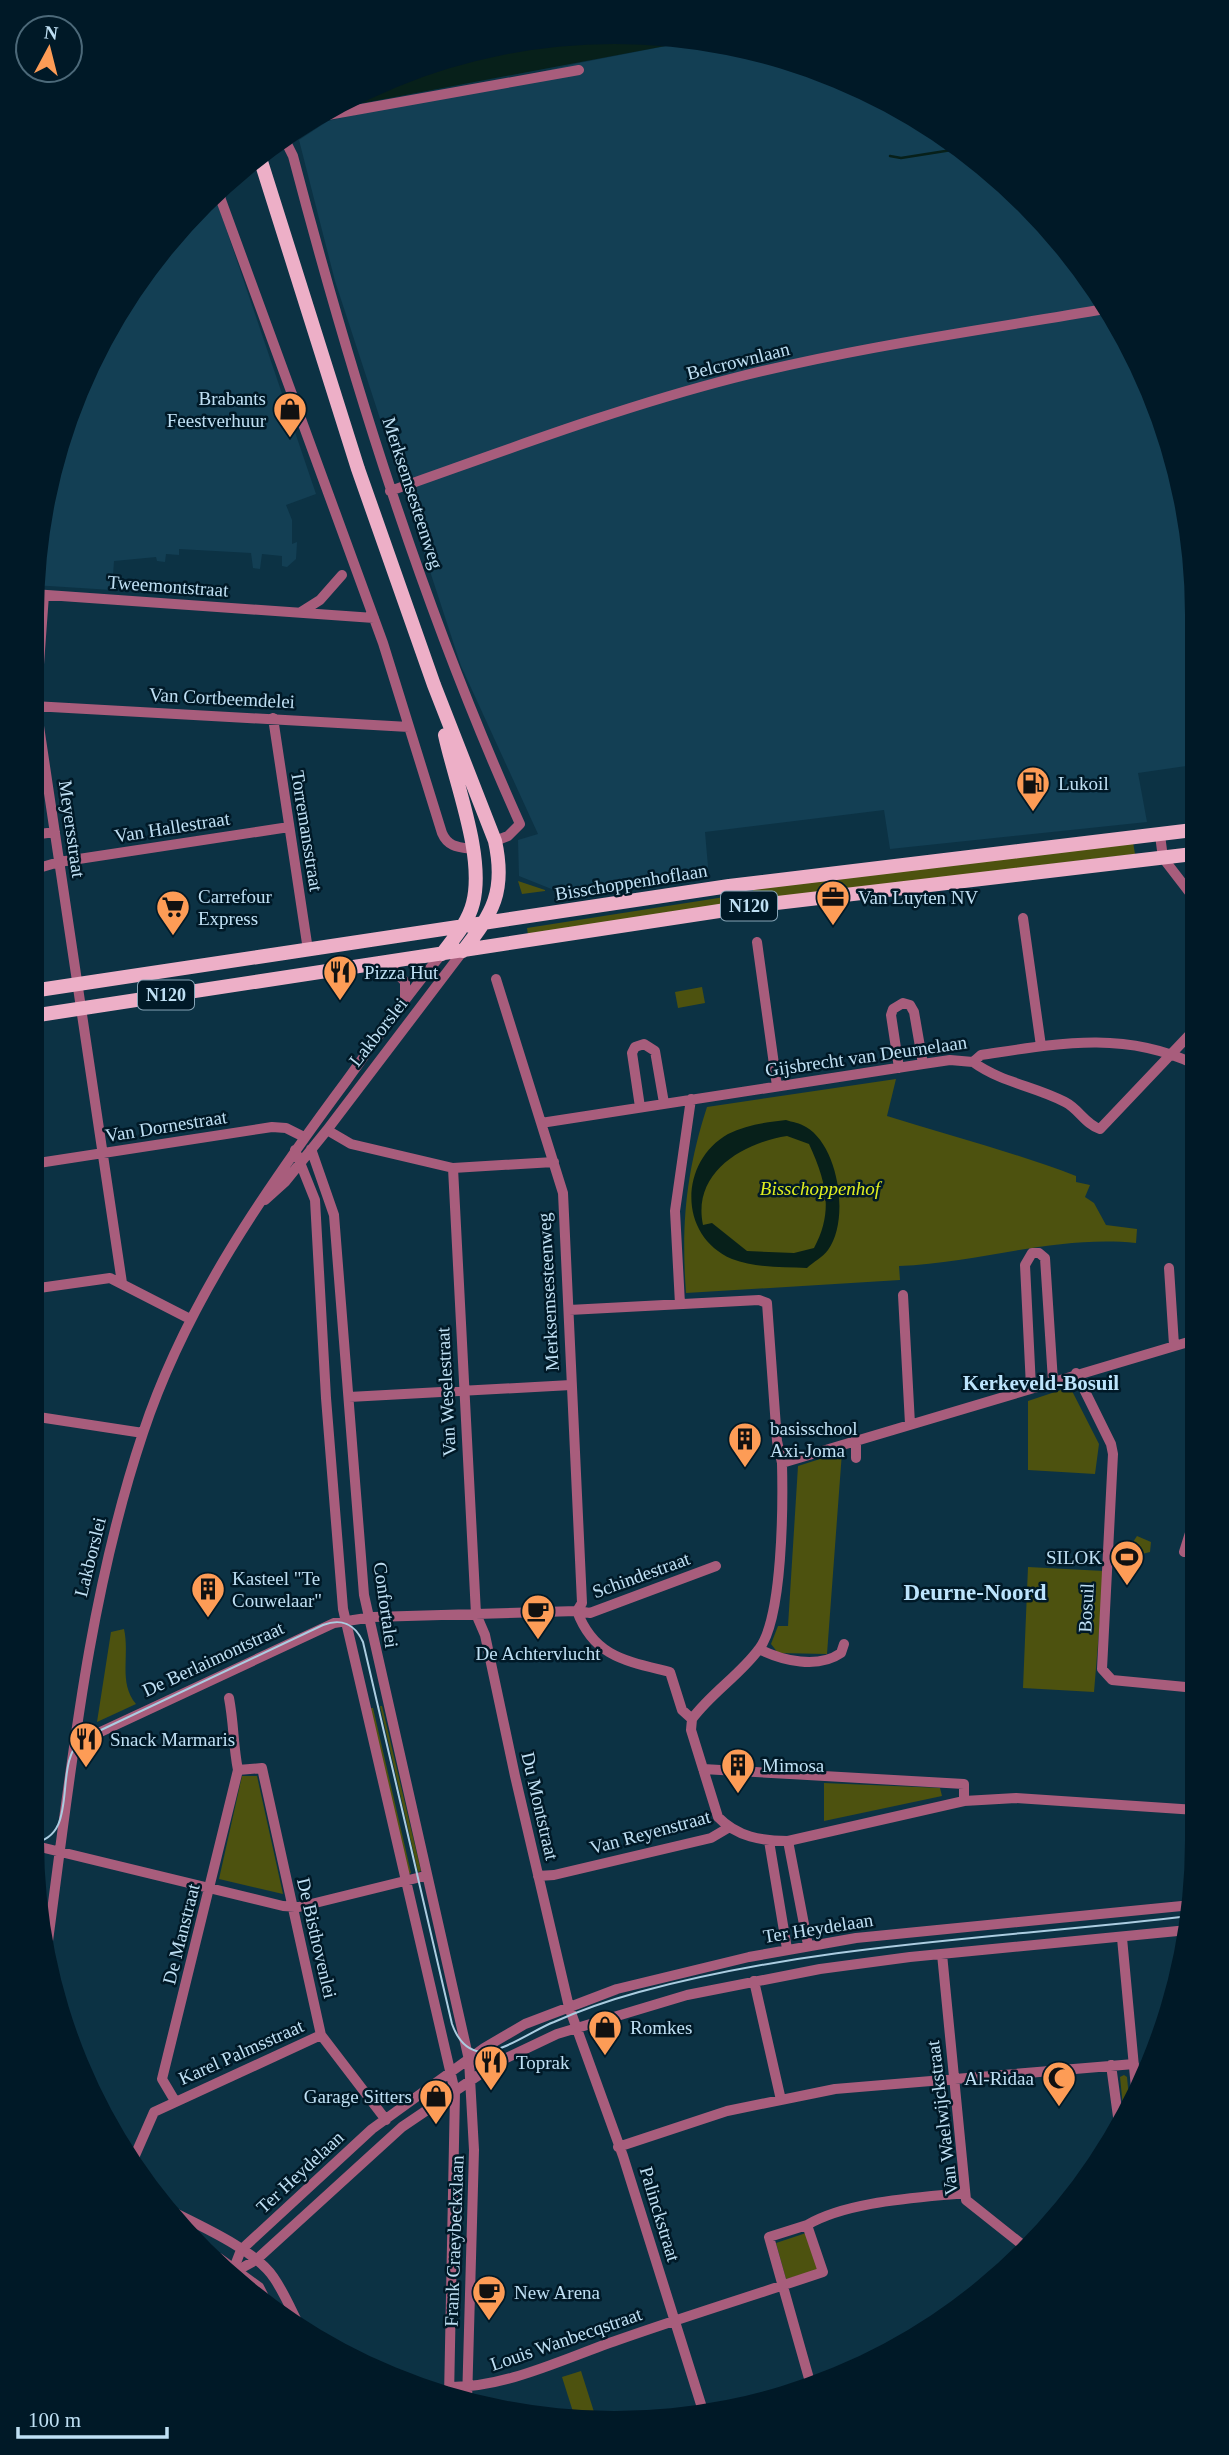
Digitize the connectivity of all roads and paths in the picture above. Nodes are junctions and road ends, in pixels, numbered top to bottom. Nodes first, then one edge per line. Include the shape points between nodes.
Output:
1 (579, 70) dead end
2 (344, 112) edge
3 (287, 147) edge
4 (262, 166) edge
5 (221, 202) edge
6 (1097, 310) edge
7 (390, 491) junction
8 (342, 575) dead end
9 (45, 595) edge
10 (301, 612) junction
11 (374, 618) junction
12 (434, 685) junction
13 (44, 707) edge
14 (273, 718) junction
15 (409, 727) junction
16 (44, 766) edge
17 (289, 827) junction
18 (1185, 831) edge
19 (55, 832) junction
20 (44, 834) edge
21 (1160, 835) junction
22 (495, 841) junction
23 (473, 849) junction
24 (1185, 855) edge
25 (1163, 858) junction
26 (60, 862) junction
27 (44, 867) edge
28 (1185, 886) edge
29 (1023, 918) dead end
30 (485, 923) junction
31 (463, 926) junction
32 (757, 942) dead end
33 (308, 950) junction
34 (463, 951) junction
35 (442, 954) junction
36 (357, 965) junction
37 (496, 979) dead end
38 (77, 985) junction
39 (44, 989) edge
40 (404, 1002) junction
41 (80, 1009) junction
42 (44, 1014) edge
43 (384, 1030) junction
44 (1185, 1039) edge
45 (396, 1040) junction
46 (1041, 1046) junction
47 (1171, 1054) junction
48 (1185, 1060) edge
49 (973, 1062) junction
50 (923, 1064) junction
51 (899, 1068) junction
52 (778, 1086) junction
53 (691, 1099) junction
54 (664, 1103) junction
55 (640, 1107) junction
56 (541, 1123) junction
57 (327, 1130) junction
58 (304, 1137) junction
59 (311, 1149) junction
60 (295, 1150) junction
61 (103, 1153) junction
62 (44, 1162) edge
63 (299, 1162) junction
64 (554, 1163) junction
65 (453, 1168) junction
66 (328, 1200) junction
67 (316, 1205) junction
68 (256, 1209) junction
69 (1169, 1268) dead end
70 (122, 1283) junction
71 (44, 1287) edge
72 (903, 1295) dead end
73 (680, 1304) junction
74 (569, 1310) junction
75 (187, 1318) junction
76 (1185, 1342) edge
77 (1174, 1345) junction
78 (1076, 1373) junction
79 (1052, 1381) junction
80 (571, 1385) junction
81 (1031, 1387) junction
82 (463, 1391) junction
83 (349, 1397) junction
84 (44, 1418) edge
85 (910, 1424) junction
86 (139, 1432) junction
87 (856, 1439) junction
88 (856, 1458) dead end
89 (782, 1463) junction
90 (1185, 1549) edge
91 (1184, 1552) dead end
92 (716, 1566) dead end
93 (577, 1611) junction
94 (476, 1614) junction
95 (369, 1618) junction
96 (346, 1621) junction
97 (844, 1644) dead end
98 (759, 1649) junction
99 (1185, 1687) edge
100 (229, 1698) dead end
101 (692, 1719) junction
102 (76, 1737) junction
103 (704, 1769) junction
104 (238, 1770) junction
105 (964, 1801) junction
106 (1185, 1809) edge
107 (728, 1828) junction
108 (769, 1841) junction
109 (788, 1841) junction
110 (44, 1847) edge
111 (60, 1850) junction
112 (425, 1876) junction
113 (537, 1876) junction
114 (407, 1881) junction
115 (211, 1888) junction
116 (1181, 1906) edge
117 (292, 1907) junction
118 (50, 1923) edge
119 (1177, 1931) edge
120 (1122, 1938) junction
121 (808, 1945) junction
122 (787, 1949) junction
123 (942, 1954) junction
124 (754, 1981) junction
125 (569, 2007) junction
126 (577, 2027) junction
127 (321, 2035) junction
128 (469, 2060) junction
129 (1134, 2064) junction
130 (1111, 2066) junction
131 (452, 2071) junction
132 (1135, 2074) edge
133 (953, 2079) junction
134 (470, 2082) junction
135 (455, 2092) junction
136 (781, 2099) junction
137 (175, 2101) junction
138 (1117, 2110) edge
139 (386, 2120) junction
140 (618, 2147) junction
141 (136, 2152) edge
142 (965, 2193) junction
143 (189, 2221) edge
144 (807, 2225) junction
145 (1019, 2243) edge
146 (242, 2250) junction
147 (256, 2260) junction
148 (236, 2269) joint
149 (781, 2286) junction
150 (291, 2311) edge
151 (675, 2320) junction
152 (809, 2377) edge
153 (449, 2387) edge
154 (467, 2388) junction
155 (459, 2390) edge
156 (467, 2392) edge
157 (702, 2404) edge

1 - 2 street
3 - 7 street, Merksemsesteenweg
4 - 12 main road via 358,469
5 - 11 street
6 - 7 street, Belcrownlaan via 734,378 617,411
7 - 22 street, Merksemsesteenweg via 447,653 520,824
8 - 10 street via 320,600
9 - 10 street, Tweemontstraat
10 - 11 street, Tweemontstraat
11 - 15 street
12 - 22 main road
12 - 23 main road
13 - 14 street, Van Cortbeemdelei
14 - 15 street, Van Cortbeemdelei
14 - 17 street, Torremansstraat
15 - 23 street via 446,841
16 - 19 street, Meyersstraat
17 - 26 street, Van Hallestraat
17 - 33 street, Torremansstraat
18 - 21 main road, Bisschoppenhoflaan / N120
19 - 20 street
19 - 26 street, Meyersstraat
21 - 25 street
21 - 30 main road, Bisschoppenhoflaan / N120 via 729,886
22 - 30 main road via 499,866 496,902
23 - 31 main road via 474,898
24 - 25 main road, N120
25 - 28 street
25 - 34 main road, N120 via 752,906
26 - 27 street, Van Hallestraat
26 - 38 street, Meyersstraat
29 - 46 street
30 - 31 main road, Bisschoppenhoflaan / N120
30 - 34 main road, Lakborslei
31 - 33 main road, Bisschoppenhoflaan / N120
31 - 35 main road
32 - 52 street
33 - 38 main road, Bisschoppenhoflaan / N120
34 - 35 main road, N120
34 - 45 street, Lakborslei
35 - 36 main road, N120
35 - 40 street, Lakborslei
36 - 40 street, Lakborslei via 395,971 405,982
36 - 41 main road, N120
37 - 56 street, Merksemsesteenweg
38 - 39 main road, Bisschoppenhoflaan / N120
38 - 41 street
40 - 43 street, Lakborslei
41 - 42 main road, N120
41 - 61 street
43 - 45 street
43 - 58 street, Lakborslei
44 - 47 street
45 - 57 street, Lakborslei
46 - 47 street, Gijsbrecht van Deurnelaan via 1121,1042
46 - 49 street, Gijsbrecht van Deurnelaan via 981,1055
47 - 48 street, Gijsbrecht van Deurnelaan
47 - 49 street via 1100,1129 1067,1103 993,1076
49 - 50 street, Gijsbrecht van Deurnelaan
50 - 51 street, Gijsbrecht van Deurnelaan
50 - 51 street via 914,1012 903,1003 891,1015
51 - 52 street, Gijsbrecht van Deurnelaan
52 - 53 street, Gijsbrecht van Deurnelaan
53 - 54 street, Gijsbrecht van Deurnelaan
53 - 73 street via 675,1211
54 - 55 street, Gijsbrecht van Deurnelaan
54 - 55 street via 655,1051 644,1044 632,1054
55 - 56 street, Gijsbrecht van Deurnelaan
56 - 64 street, Merksemsesteenweg
57 - 59 street, Lakborslei
57 - 65 street via 351,1144
58 - 60 street, Lakborslei
58 - 61 street, Van Dornestraat via 272,1127
59 - 63 street, Lakborslei
59 - 66 street, Confortalei
60 - 63 street
60 - 68 street, Lakborslei
61 - 62 street, Van Dornestraat
61 - 70 street
63 - 67 street, Confortalei
63 - 68 street, Lakborslei
64 - 65 street
64 - 74 street, Merksemsesteenweg via 563,1193
65 - 82 street, Van Weselestraat
66 - 67 street
66 - 83 street, Confortalei via 334,1215
67 - 96 street, Confortalei via 325,1389
68 - 75 street, Lakborslei
69 - 77 street
70 - 71 street via 110,1278
70 - 75 street
72 - 85 street
73 - 74 street
73 - 89 street via 767,1303
74 - 80 street, Merksemsesteenweg
75 - 86 street, Lakborslei
76 - 77 street
77 - 78 street
78 - 79 street
78 - 99 street, Bosuil via 1113,1454 1102,1669 1112,1681
79 - 81 street
79 - 81 street via 1045,1258 1039,1253 1032,1254 1025,1265
80 - 82 street
80 - 93 street, Merksemsesteenweg via 582,1603
81 - 85 street
82 - 83 street
82 - 94 street, Van Weselestraat
83 - 95 street, Confortalei
84 - 86 street
85 - 87 street
86 - 102 street, Lakborslei via 88,1647
87 - 88 street
87 - 89 street
89 - 98 street via 775,1607
90 - 91 street
92 - 93 street, Schindestraat via 590,1613
93 - 94 street, De Berlaimontstraat
93 - 101 street via 585,1633 599,1644 624,1660 670,1672 682,1710
94 - 95 street, De Berlaimontstraat
94 - 113 street, Du Montstraat via 485,1635
95 - 96 street, De Berlaimontstraat
95 - 112 street, Confortalei
96 - 102 street, De Berlaimontstraat via 292,1641 94,1735
96 - 114 street, Confortalei
97 - 98 street via 841,1653 823,1662 785,1659
98 - 101 street
100 - 104 street, De Manstraat
101 - 103 street via 691,1730
102 - 111 street, Lakborslei
103 - 105 street via 964,1784
103 - 107 street via 713,1806
104 - 115 street, De Manstraat
104 - 117 street, De Bisthovenlei via 262,1768
105 - 106 street via 1016,1798
105 - 109 street
107 - 108 street, Van Reyenstraat
107 - 113 street, Van Reyenstraat via 711,1838
108 - 109 street, Van Reyenstraat
108 - 122 street
109 - 121 street
110 - 111 street
111 - 115 street
111 - 118 street, Lakborslei
112 - 114 street
112 - 128 street, Confortalei
113 - 125 street, Du Montstraat
114 - 117 street
114 - 131 street, Confortalei
115 - 117 street
115 - 137 street, De Manstraat via 162,2079
116 - 121 street, Ter Heydelaan
117 - 127 street, De Bisthovenlei
119 - 120 street, Ter Heydelaan
120 - 123 street, Ter Heydelaan
120 - 129 street
121 - 122 street, Ter Heydelaan
122 - 125 street, Ter Heydelaan via 654,1980
123 - 124 street, Ter Heydelaan
123 - 133 street, Van Waelwijckstraat
124 - 126 street, Ter Heydelaan
124 - 136 street
125 - 126 street, Du Montstraat
125 - 128 street, Ter Heydelaan via 506,2034
126 - 134 street, Ter Heydelaan via 517,2051
126 - 140 street, Palinckstraat
127 - 137 street, Karel Palmsstraat
127 - 139 street, De Bisthovenlei
128 - 131 street, Ter Heydelaan
128 - 134 street
129 - 130 street
129 - 132 street
130 - 133 street
130 - 138 street
131 - 135 street
131 - 139 street, Ter Heydelaan
133 - 136 street via 835,2089
133 - 142 street, Van Waelwijckstraat
134 - 135 street, Ter Heydelaan
134 - 154 street, Frank Craeybeckxlaan via 474,2150
135 - 147 street, Ter Heydelaan via 402,2127
135 - 153 street, Frank Craeybeckxlaan
136 - 140 street via 727,2111
137 - 141 street via 154,2112
139 - 146 street, Ter Heydelaan
140 - 151 street, Palinckstraat
142 - 144 street via 876,2204 820,2217
142 - 145 street, Van Waelwijckstraat via 966,2200
143 - 146 street
144 - 149 street via 769,2237
144 - 149 street, Louis Wanbecqstraat via 823,2272
146 - 147 street
146 - 148 street
147 - 148 street, Ter Heydelaan
147 - 150 street via 274,2278
149 - 151 street, Louis Wanbecqstraat
149 - 152 street
151 - 154 street, Louis Wanbecqstraat via 486,2386
151 - 157 street, Palinckstraat
154 - 155 street, Louis Wanbecqstraat
154 - 156 street, Frank Craeybeckxlaan

